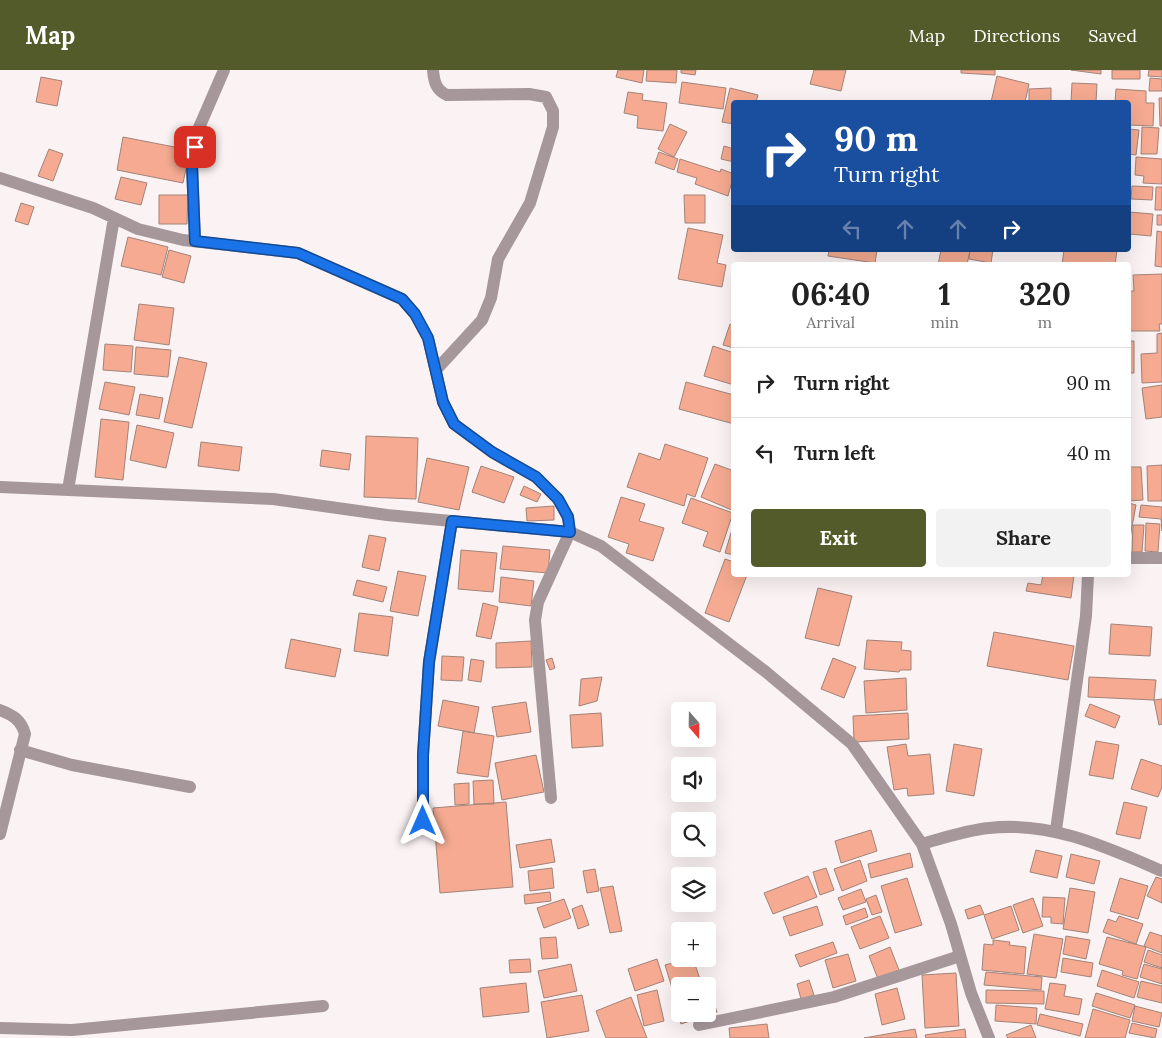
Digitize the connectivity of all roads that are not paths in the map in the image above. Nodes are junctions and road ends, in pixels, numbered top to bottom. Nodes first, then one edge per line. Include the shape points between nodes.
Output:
1 (224, 70) edge
2 (433, 70) edge
3 (0, 178) edge
4 (114, 218) junction
5 (195, 241) junction
6 (436, 370) junction
7 (0, 487) edge
8 (68, 490) junction
9 (452, 521) junction
10 (570, 532) junction
11 (1131, 558) edge
12 (1162, 558) edge
13 (1088, 577) edge
14 (0, 710) edge
15 (20, 750) junction
16 (190, 787) dead end
17 (551, 798) dead end
18 (423, 821) dead end
19 (1056, 830) junction
20 (0, 834) edge
21 (922, 844) junction
22 (1162, 871) edge
23 (960, 956) junction
24 (323, 1006) dead end
25 (699, 1025) dead end
26 (0, 1028) edge
27 (988, 1038) edge

1 - 5 street via 198,130 192,165
2 - 6 street via 436,85 447,95 529,94 546,97 553,111 553,127 530,203 498,259 491,298 482,320
3 - 4 street
4 - 5 street via 138,229
4 - 8 street
5 - 6 street via 298,253 402,299 428,338
6 - 10 street via 443,402 454,424 492,452 536,477 558,499 568,517
7 - 8 street
8 - 9 street via 273,499
9 - 10 street
9 - 18 street via 429,662
10 - 17 street via 538,602 535,620
10 - 21 street via 601,546 662,591 852,744
11 - 12 street
13 - 19 street via 1086,616
14 - 15 street via 14,716 23,727 25,734
15 - 16 street via 72,765
15 - 20 street
19 - 21 street via 1021,826 988,828
19 - 22 street
21 - 23 street
23 - 25 street via 834,997
23 - 27 street
24 - 26 street via 72,1030

